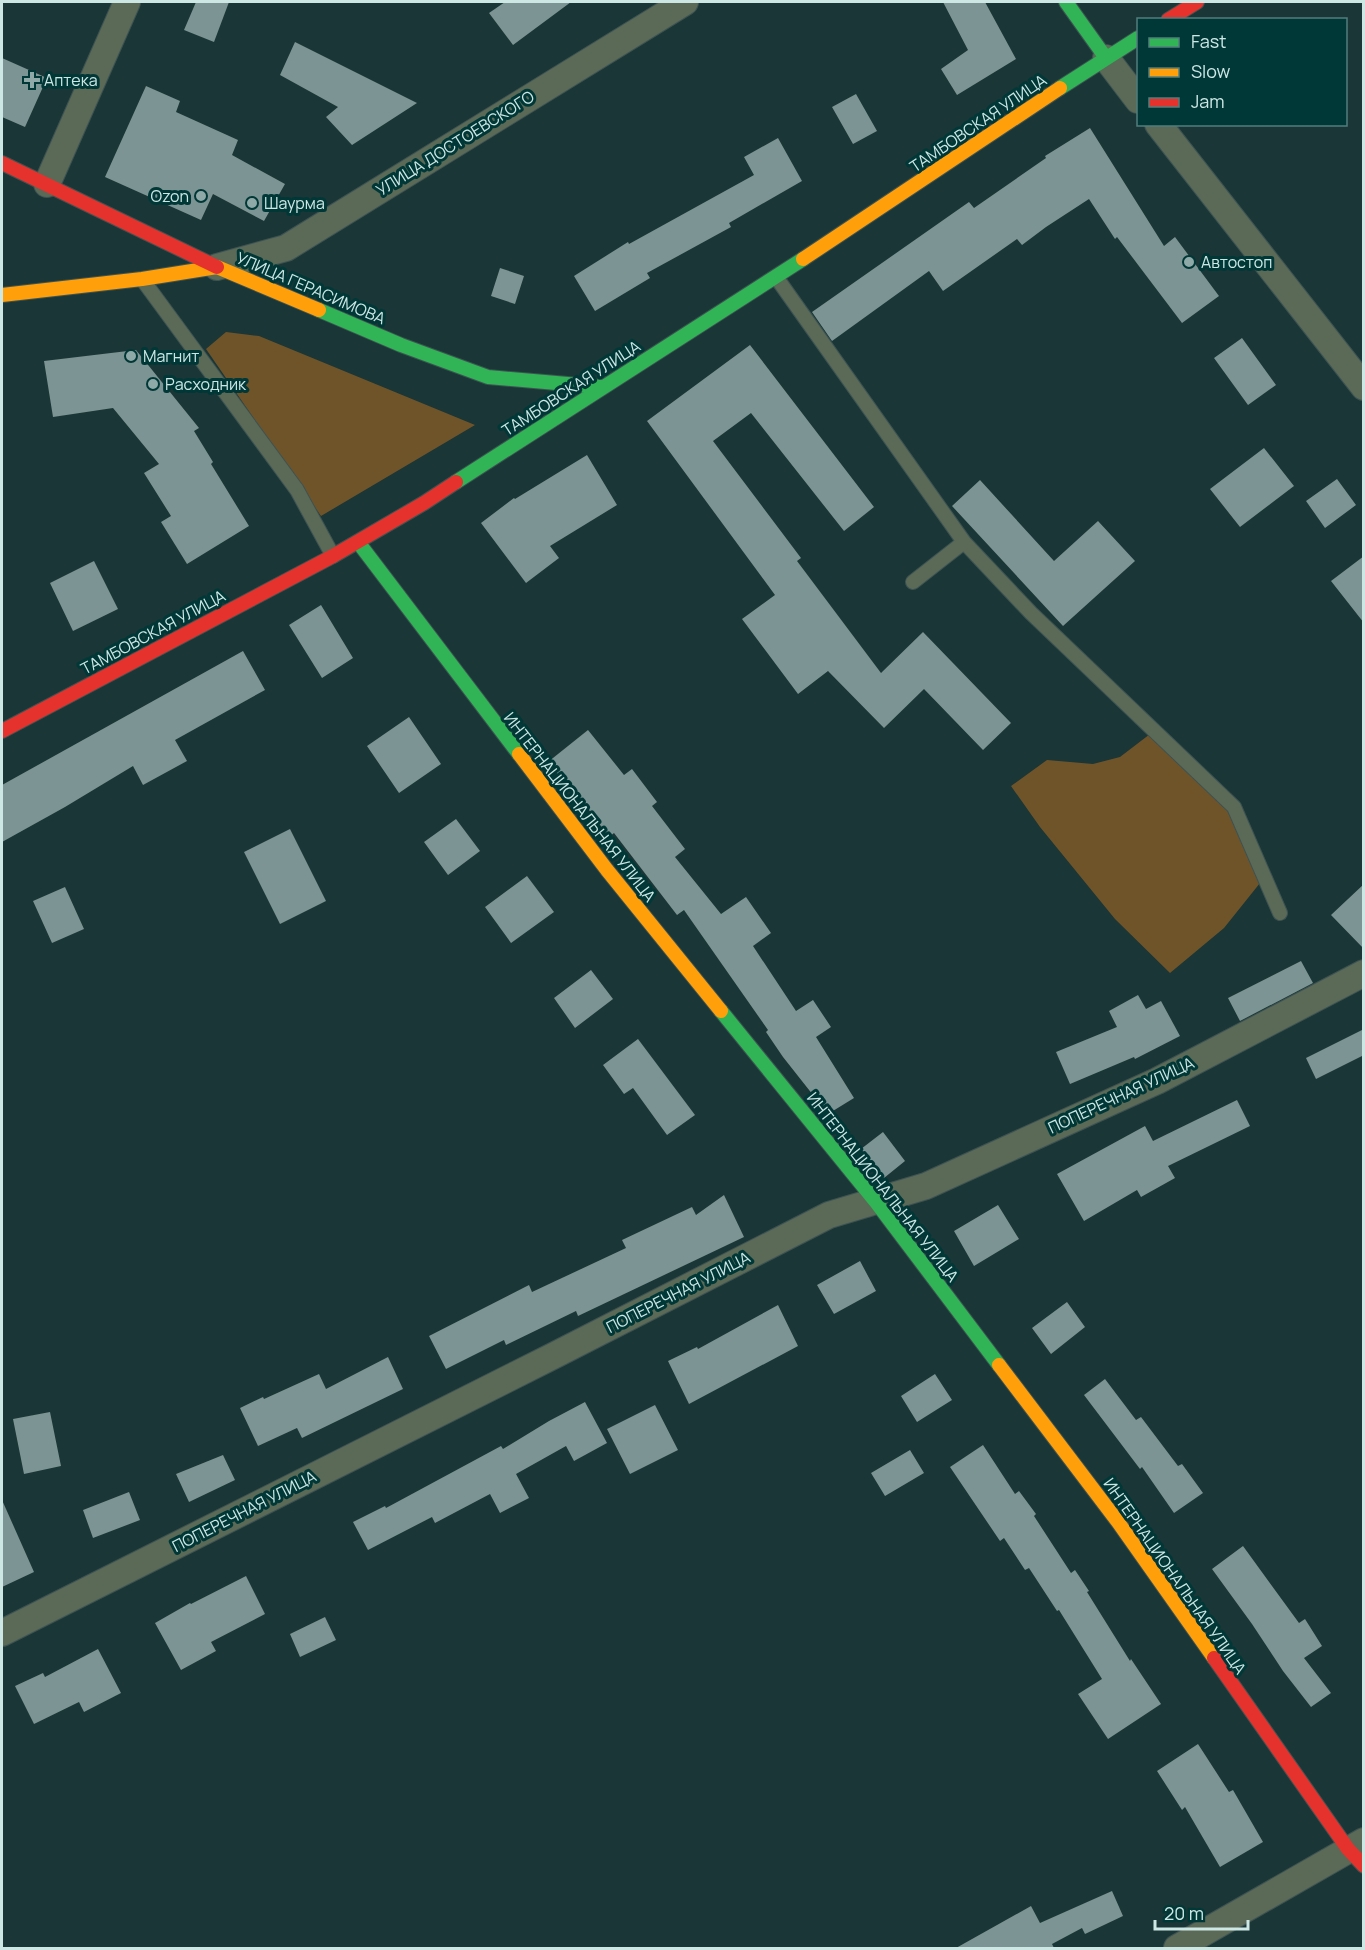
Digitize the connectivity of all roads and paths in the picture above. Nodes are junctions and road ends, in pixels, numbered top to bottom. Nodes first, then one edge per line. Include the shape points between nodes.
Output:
1 (127, 2) edge
2 (685, 2) edge
3 (1066, 2) edge
4 (1197, 2) edge
5 (1171, 18) edge
6 (1137, 39) edge
7 (1106, 58) junction
8 (1137, 99) edge
9 (1160, 126) edge
10 (2, 163) edge
11 (46, 184) junction
12 (217, 267) junction
13 (776, 277) junction
14 (142, 279) junction
15 (2, 295) edge
16 (602, 387) junction
17 (1364, 387) edge
18 (358, 542) junction
19 (964, 542) junction
20 (333, 556) junction
21 (913, 582) dead end
22 (2, 731) edge
23 (1280, 913) dead end
24 (1364, 973) edge
25 (876, 1202) junction
26 (2, 1633) edge
27 (1358, 1852) edge
28 (1177, 1948) edge

1 - 11 street
2 - 12 street, УЛИЦА ДОСТОЕВСКОГО via 286,248
3 - 7 main road
4 - 5 main road
6 - 7 main road, ТАМБОВСКАЯ УЛИЦА
7 - 8 street
7 - 13 main road, ТАМБОВСКАЯ УЛИЦА
9 - 17 street
10 - 11 main road
11 - 12 main road
12 - 14 main road, УЛИЦА ГЕРАСИМОВА
12 - 16 main road, УЛИЦА ГЕРАСИМОВА via 401,345 488,377
13 - 16 main road, ТАМБОВСКАЯ УЛИЦА
13 - 19 lane
14 - 15 main road, УЛИЦА ГЕРАСИМОВА
14 - 20 lane via 297,490
16 - 18 main road, ТАМБОВСКАЯ УЛИЦА
18 - 20 main road, ТАМБОВСКАЯ УЛИЦА
18 - 25 main road, ИНТЕРНАЦИОНАЛЬНАЯ УЛИЦА via 607,870
19 - 21 lane
19 - 23 lane via 1031,613 1234,807
20 - 22 main road, ТАМБОВСКАЯ УЛИЦА
24 - 25 street, ПОПЕРЕЧНАЯ УЛИЦА via 1157,1081 926,1186
25 - 26 street, ПОПЕРЕЧНАЯ УЛИЦА via 829,1215
25 - 27 main road, ИНТЕРНАЦИОНАЛЬНАЯ УЛИЦА via 1118,1522
27 - 28 street

